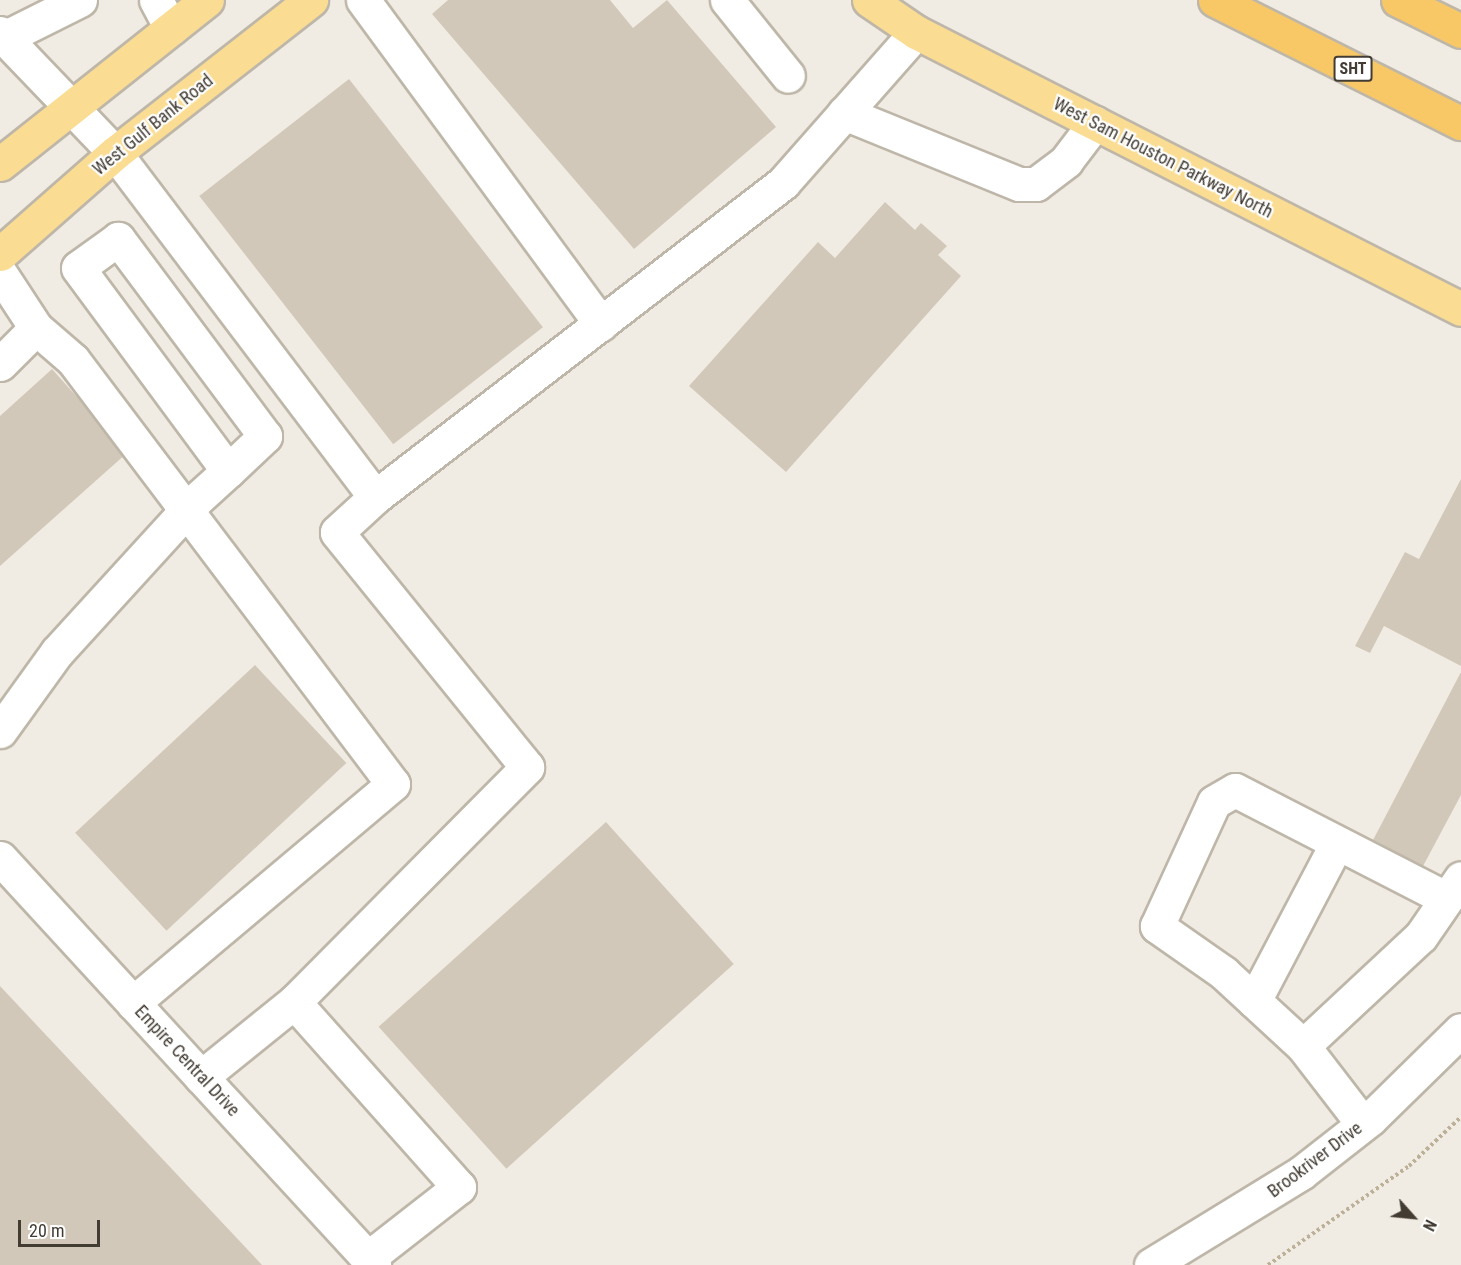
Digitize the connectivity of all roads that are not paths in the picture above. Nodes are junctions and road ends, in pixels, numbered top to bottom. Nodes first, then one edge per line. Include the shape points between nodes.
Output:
1 (80, 0) edge
2 (207, 0) edge
3 (311, 0) edge
4 (363, 0) edge
5 (727, 0) edge
6 (869, 0) edge
7 (1215, 0) edge
8 (1398, 0) edge
9 (164, 14) edge
10 (1461, 31) edge
11 (916, 32) junction
12 (2, 36) edge
13 (789, 76) dead end
14 (68, 106) junction
15 (844, 113) junction
16 (1095, 123) junction
17 (1461, 123) edge
18 (115, 153) junction
19 (0, 164) edge
20 (0, 254) edge
21 (0, 273) edge
22 (1461, 309) edge
23 (601, 324) junction
24 (36, 328) junction
25 (0, 364) edge
26 (228, 471) junction
27 (375, 497) junction
28 (186, 511) junction
29 (0, 731) edge
30 (1337, 843) junction
31 (0, 858) edge
32 (1454, 889) edge
33 (1254, 1001) junction
34 (294, 1002) junction
35 (133, 1003) junction
36 (1461, 1030) edge
37 (1304, 1046) junction
38 (201, 1077) junction
39 (1364, 1124) junction
40 (371, 1262) edge
41 (1151, 1265) edge

1 - 12 street
2 - 9 main road
3 - 18 main road, West Gulf Bank Road
4 - 23 street
5 - 13 street
6 - 11 main road, West Sam Houston Parkway North
7 - 17 highway, SHT
8 - 10 highway
9 - 14 main road
11 - 15 street
11 - 16 main road, West Sam Houston Parkway North
12 - 14 street
14 - 18 street
14 - 19 main road
15 - 16 street via 1027,184 1054,173
15 - 23 street via 783,183
16 - 22 main road, West Sam Houston Parkway North
18 - 20 main road, West Gulf Bank Road
18 - 27 street
21 - 24 street
23 - 27 street
24 - 25 street
24 - 28 street via 73,360
26 - 26 street via 265,436 118,239 78,268
26 - 28 street
27 - 34 street via 337,532 527,766
28 - 29 street via 57,652
28 - 35 street via 393,784
30 - 32 street
30 - 33 street
30 - 33 street via 1235,790 1214,802 1157,926
31 - 35 street, Empire Central Drive
32 - 37 street via 1421,936
33 - 37 street
34 - 38 street
34 - 40 street via 459,1187
35 - 38 street, Empire Central Drive
36 - 39 street, Brookriver Drive
37 - 39 street
38 - 40 street, Empire Central Drive
39 - 41 street, Brookriver Drive via 1228,1223

